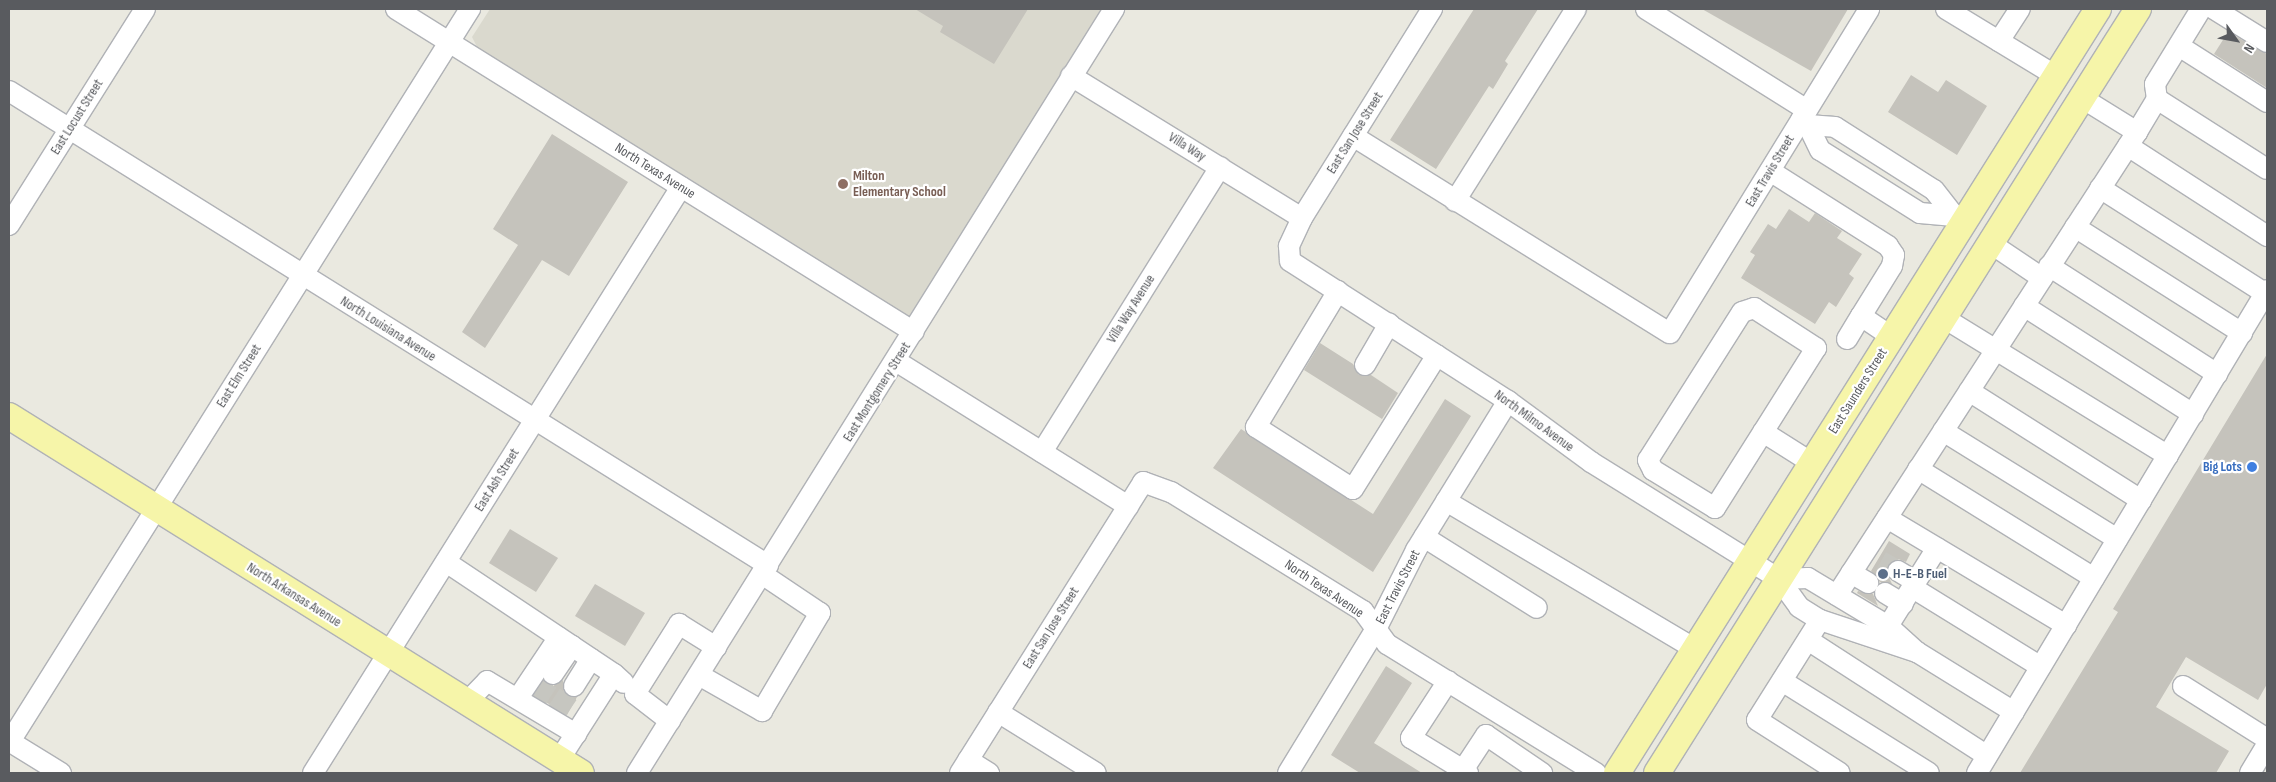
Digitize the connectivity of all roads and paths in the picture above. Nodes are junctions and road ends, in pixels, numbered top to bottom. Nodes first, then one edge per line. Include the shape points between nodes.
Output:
1 (145, 9) edge
2 (396, 9) edge
3 (470, 9) edge
4 (1114, 9) edge
5 (1432, 9) edge
6 (1576, 9) edge
7 (1646, 9) edge
8 (1869, 9) edge
9 (1946, 9) edge
10 (2018, 9) edge
11 (2098, 9) edge
12 (2138, 9) edge
13 (2201, 9) edge
14 (2214, 9) edge
15 (1999, 41) junction
16 (449, 42) junction
17 (2267, 42) edge
18 (2179, 46) junction
19 (1071, 76) junction
20 (2056, 76) junction
21 (9, 91) edge
22 (2082, 98) junction
23 (2156, 99) junction
24 (2267, 102) edge
25 (1805, 119) junction
26 (69, 129) junction
27 (1353, 136) junction
28 (2132, 139) junction
29 (1220, 167) junction
30 (2267, 169) edge
31 (1770, 171) junction
32 (681, 187) junction
33 (2100, 188) junction
34 (1456, 201) junction
35 (1302, 218) junction
36 (1959, 220) junction
37 (9, 225) edge
38 (2075, 227) junction
39 (2267, 236) edge
40 (1990, 243) junction
41 (1290, 261) joint
42 (2046, 272) junction
43 (303, 275) junction
44 (1338, 292) junction
45 (2266, 292) edge
46 (2024, 306) junction
47 (1861, 316) junction
48 (1389, 324) junction
49 (1938, 327) junction
50 (914, 332) junction
51 (2242, 332) junction
52 (1892, 336) junction
53 (1847, 339) dead end
54 (1996, 348) junction
55 (1437, 355) junction
56 (896, 361) junction
57 (1365, 365) dead end
58 (2217, 374) junction
59 (1969, 391) junction
60 (1508, 401) junction
61 (2193, 414) junction
62 (9, 416) edge
63 (534, 420) junction
64 (1943, 431) junction
65 (1763, 432) junction
66 (1042, 452) junction
67 (2168, 456) junction
68 (1812, 464) junction
69 (1918, 469) junction
70 (1143, 482) joint
71 (1679, 486) junction
72 (2141, 500) junction
73 (1446, 501) junction
74 (1128, 506) junction
75 (156, 508) junction
76 (1665, 508) junction
77 (1886, 518) junction
78 (1424, 538) junction
79 (2117, 539) junction
80 (1937, 548) junction
81 (1750, 561) junction
82 (1881, 561) junction
83 (446, 562) junction
84 (765, 570) junction
85 (2094, 578) junction
86 (1779, 580) junction
87 (1868, 583) junction
88 (1910, 591) junction
89 (1836, 595) junction
90 (1537, 608) dead end
91 (1820, 620) junction
92 (2066, 625) junction
93 (1888, 626) junction
94 (1376, 629) junction
95 (1808, 640) junction
96 (565, 642) junction
97 (716, 647) junction
98 (1695, 648) junction
99 (1917, 652) junction
100 (388, 654) junction
101 (591, 658) junction
102 (2041, 667) junction
103 (554, 674) tunnel mouth
104 (614, 674) junction
105 (699, 675) junction
106 (1448, 681) junction
107 (1782, 681) junction
108 (574, 686) tunnel mouth
109 (2183, 686) dead end
110 (635, 694) junction
111 (529, 701) junction
112 (467, 702) junction
113 (998, 712) junction
114 (2014, 712) junction
115 (670, 721) junction
116 (576, 734) junction
117 (1642, 734) junction
118 (2267, 739) edge
119 (9, 742) edge
120 (2267, 745) edge
121 (1987, 756) junction
122 (570, 767) edge
123 (964, 767) edge
124 (1466, 772) edge
125 (61, 773) edge
126 (313, 773) edge
127 (637, 773) edge
128 (989, 773) edge
129 (1096, 773) edge
130 (1288, 773) edge
131 (1542, 773) edge
132 (1596, 773) edge
133 (1617, 773) edge
134 (1633, 773) edge
135 (1657, 773) edge
136 (1840, 773) edge
137 (1929, 773) edge
138 (1977, 773) edge
139 (2250, 773) edge

1 - 26 street, East Locust Street
2 - 16 street, North Texas Avenue
3 - 16 street, East Elm Street
4 - 19 street, East Montgomery Street
5 - 27 street, East San Jose Street
6 - 34 street
7 - 25 street
8 - 25 street, East Travis Street
9 - 15 street
10 - 15 street
11 - 20 main road, East Saunders Street
12 - 22 main road
13 - 18 street
14 - 17 street
15 - 20 street
16 - 32 street, North Texas Avenue
16 - 43 street, East Elm Street
18 - 23 street via 2156,84
18 - 24 street
19 - 29 street, Villa Way
19 - 50 street, East Montgomery Street
20 - 36 main road, East Saunders Street
21 - 26 street, North Louisiana Avenue
22 - 28 street
22 - 40 main road
23 - 28 street
23 - 30 street
25 - 31 street, East Travis Street
25 - 36 street via 1835,127 1934,190
25 - 36 street via 1820,150 1920,213
26 - 37 street, East Locust Street
26 - 43 street, North Louisiana Avenue
27 - 34 street
27 - 35 street, East San Jose Street
28 - 33 street
28 - 39 street
29 - 35 street, Villa Way
29 - 66 street, Villa Way Avenue
31 - 34 street, East Travis Street via 1670,333
31 - 47 street via 1888,246 1894,254 1892,266
32 - 50 street, North Texas Avenue
32 - 63 street, East Ash Street
33 - 38 street
33 - 45 street
35 - 41 street, East San Jose Street via 1289,246
36 - 49 main road via 1968,234 1964,252 1928,315
36 - 52 main road, East Saunders Street
38 - 42 street
38 - 51 street
40 - 42 street
40 - 49 main road
41 - 44 street, North Milmo Avenue
42 - 46 street
42 - 58 street
43 - 63 street, North Louisiana Avenue
43 - 75 street, East Elm Street
44 - 48 street, North Milmo Avenue
44 - 55 street via 1256,427 1353,489
45 - 51 street
46 - 54 street
46 - 61 street
47 - 52 street
47 - 53 street
48 - 55 street, North Milmo Avenue
48 - 57 street
49 - 54 street
49 - 86 main road
50 - 56 street, East Montgomery Street
51 - 58 street
52 - 68 main road, East Saunders Street
54 - 59 street
54 - 67 street
55 - 60 street, North Milmo Avenue
56 - 66 street
56 - 84 street, East Montgomery Street
58 - 61 street
59 - 64 street
59 - 72 street
60 - 73 street, East Travis Street
60 - 76 street, North Milmo Avenue via 1591,462
61 - 67 street
62 - 75 main road, North Arkansas Avenue
63 - 83 street, East Ash Street
63 - 84 street, North Louisiana Avenue
64 - 69 street
64 - 79 street
65 - 68 street
65 - 71 street via 1715,508
65 - 71 street via 1816,348 1754,308 1742,312 1648,460 1653,470
66 - 74 street
67 - 72 street
68 - 81 main road, East Saunders Street
69 - 77 street
69 - 85 street
70 - 74 street, East San Jose Street
70 - 94 street, North Texas Avenue via 1171,492 1363,611
71 - 76 street
72 - 79 street
73 - 78 street, East Travis Street
73 - 98 street
74 - 113 street, East San Jose Street
75 - 100 main road, North Arkansas Avenue
75 - 119 street, East Elm Street
76 - 81 street, North Milmo Avenue
77 - 80 street
77 - 82 street
78 - 90 street
78 - 94 street, East Travis Street
79 - 85 street
80 - 88 street
80 - 92 street
81 - 86 street, North Milmo Avenue
81 - 98 main road, East Saunders Street
82 - 87 street
82 - 88 street
83 - 96 street
83 - 100 street, East Ash Street
84 - 97 street, East Montgomery Street
84 - 105 street, North Louisiana Avenue via 820,613 762,711
85 - 92 street
86 - 89 street via 1808,578
86 - 91 street via 1799,607
86 - 135 main road
87 - 88 street
87 - 89 street
88 - 93 street
88 - 102 street
89 - 93 street
91 - 95 street
91 - 99 street
92 - 102 street
93 - 99 street
94 - 106 street, North Texas Avenue via 1387,644
94 - 130 street, East Travis Street
95 - 107 street
95 - 121 street
96 - 101 street
96 - 103 street
96 - 111 street
97 - 105 street, East Montgomery Street
97 - 110 street via 679,624
98 - 117 main road, East Saunders Street
99 - 114 street
100 - 112 main road, North Arkansas Avenue
100 - 126 street, East Ash Street
101 - 104 street
101 - 108 street
102 - 114 street
104 - 110 street
104 - 116 street
105 - 115 street, East Montgomery Street
106 - 124 street via 1411,738
106 - 132 street, North Texas Avenue
107 - 136 street via 1757,720
107 - 137 street
109 - 118 street
110 - 115 street
111 - 112 street via 487,680
111 - 116 street via 554,715
112 - 122 main road, North Arkansas Avenue
113 - 123 street, East San Jose Street
113 - 129 street
114 - 121 street
115 - 127 street, East Montgomery Street
116 - 122 street
117 - 133 main road, East Saunders Street
117 - 134 main road via 1638,763
119 - 125 street
120 - 139 street
121 - 138 street
123 - 128 street
124 - 131 street via 1486,736

